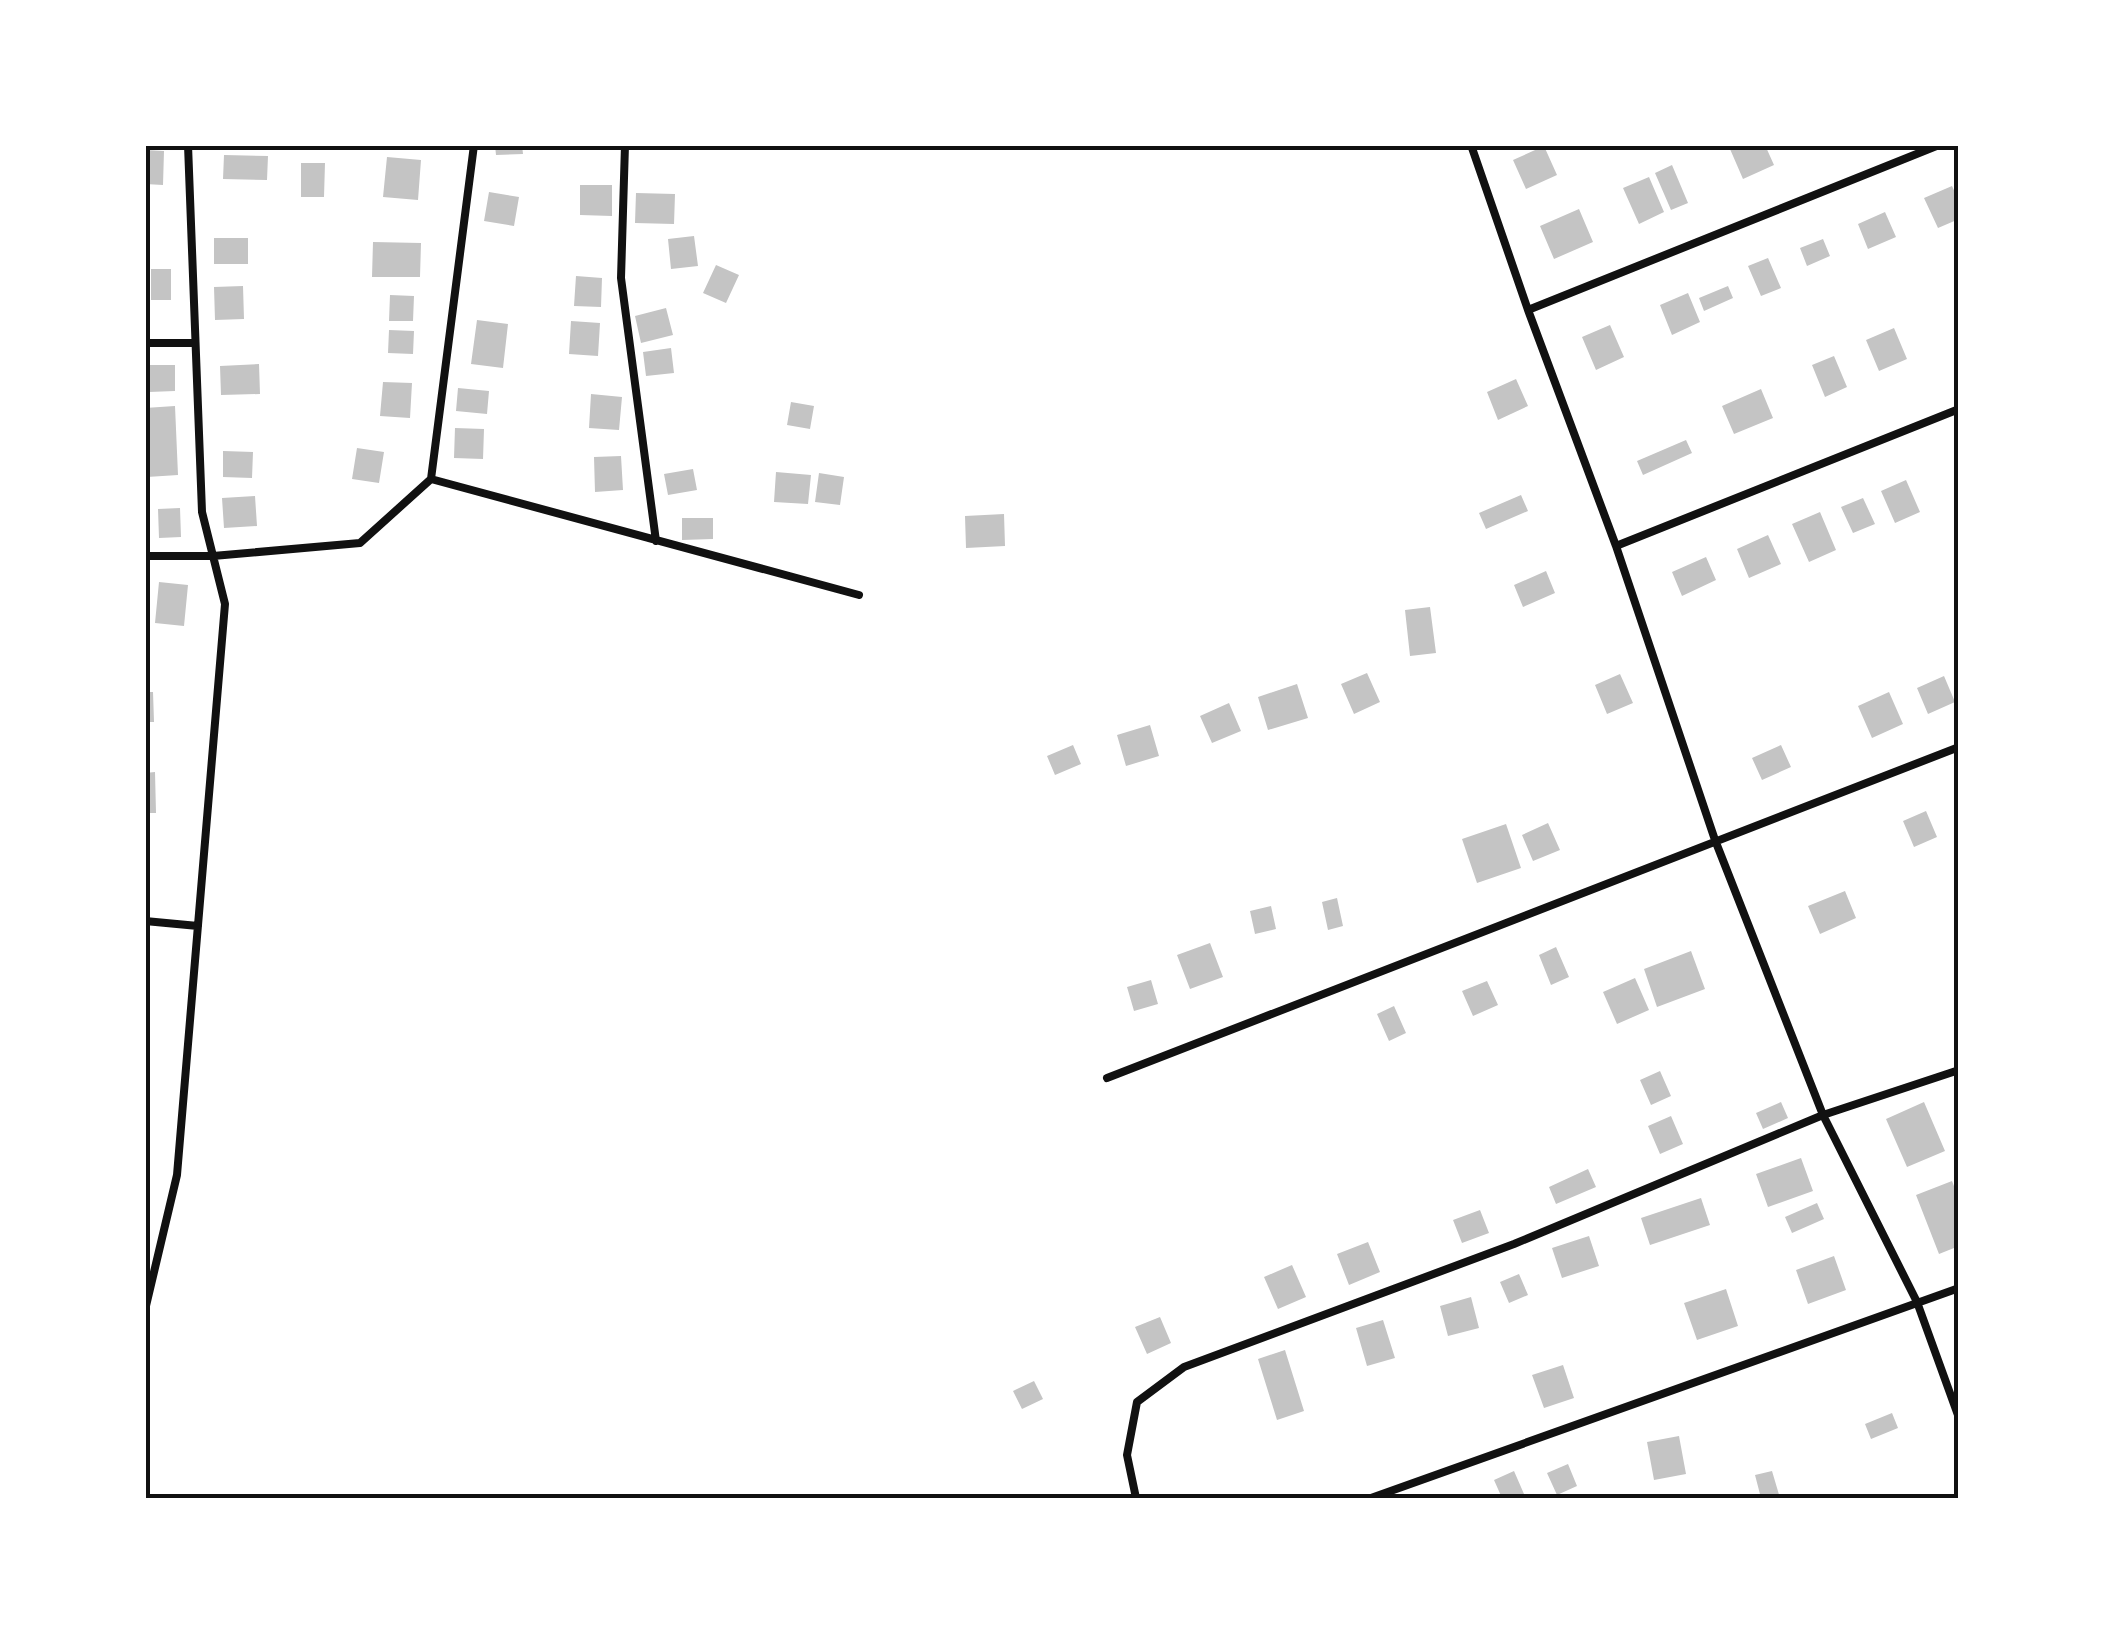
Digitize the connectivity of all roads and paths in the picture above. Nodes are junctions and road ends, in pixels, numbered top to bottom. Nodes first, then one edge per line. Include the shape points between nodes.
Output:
1 (188, 145) edge
2 (474, 145) edge
3 (625, 145) edge
4 (1471, 145) edge
5 (1939, 145) edge
6 (1528, 310) junction
7 (145, 343) edge
8 (195, 343) junction
9 (1959, 409) edge
10 (431, 479) junction
11 (656, 541) junction
12 (1616, 546) junction
13 (145, 556) edge
14 (213, 556) junction
15 (859, 596) dead end
16 (1959, 747) edge
17 (1715, 840) junction
18 (145, 921) edge
19 (198, 926) junction
20 (1959, 1070) edge
21 (1107, 1078) dead end
22 (1823, 1114) junction
23 (1959, 1288) edge
24 (1917, 1302) junction
25 (145, 1310) edge
26 (1959, 1418) edge
27 (1136, 1498) edge
28 (1372, 1498) edge

1 - 8 street
2 - 10 street
3 - 11 street via 621,278
4 - 6 street
5 - 6 street
6 - 12 street
7 - 8 street
8 - 14 street via 202,512
9 - 12 street
10 - 11 street
10 - 14 street via 360,543
11 - 15 street
12 - 17 street
13 - 14 street
14 - 19 street via 225,604
16 - 17 street
17 - 21 street
17 - 22 street
18 - 19 street
19 - 25 street via 177,1175
20 - 22 street
22 - 24 street
22 - 27 street via 1514,1244 1184,1368 1138,1402 1127,1455
23 - 24 street
24 - 26 street
24 - 28 street

